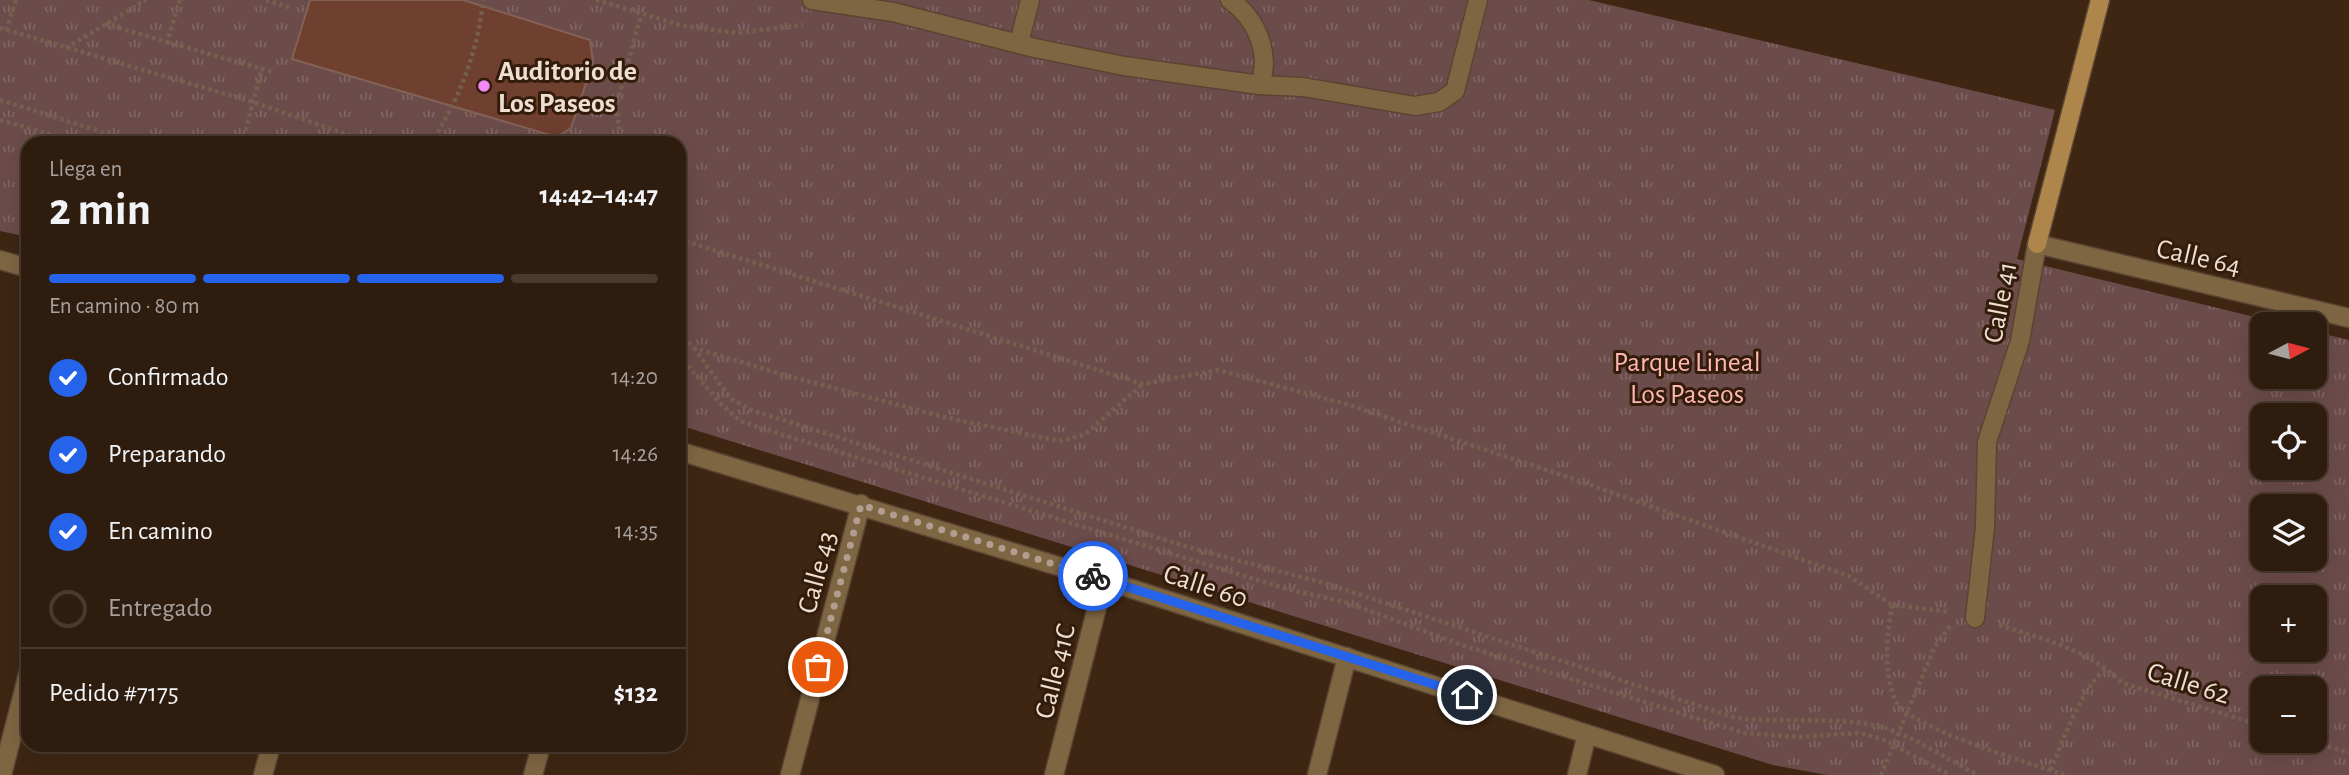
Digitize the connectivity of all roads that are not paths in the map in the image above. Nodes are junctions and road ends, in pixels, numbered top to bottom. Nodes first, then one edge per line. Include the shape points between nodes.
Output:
1 (812, 0) edge
2 (1030, 0) edge
3 (1230, 0) edge
4 (1478, 0) edge
5 (2100, 0) edge
6 (1019, 43) junction
7 (1260, 85) junction
8 (2037, 244) junction
9 (0, 260) edge
10 (21, 266) edge
11 (2349, 318) edge
12 (686, 453) edge
13 (861, 505) junction
14 (1104, 580) junction
15 (1968, 615) road end
16 (1347, 657) junction
17 (21, 701) edge
18 (1587, 734) junction
19 (269, 752) edge
20 (539, 752) edge
21 (2, 775) edge
22 (263, 775) edge
23 (533, 775) edge
24 (790, 775) edge
25 (1054, 775) edge
26 (1317, 775) edge
27 (1577, 775) edge
28 (1715, 775) edge

1 - 6 street via 893,12
2 - 6 street
3 - 7 street via 1253,22 1261,42 1265,70
4 - 7 street via 1455,91 1439,102 1415,106 1303,86
5 - 8 street, Calle 41
6 - 7 street via 1135,68
8 - 11 street, Calle 64
8 - 15 street, Calle 41 via 2021,341 1987,442 1985,527
9 - 10 street
12 - 13 street, Calle 60
13 - 14 street, Calle 60
13 - 24 street, Calle 43
14 - 16 street, Calle 60
14 - 25 street, Calle 41C
16 - 18 street, Calle 60
16 - 26 street
17 - 21 street
18 - 27 street
18 - 28 street, Calle 60
19 - 22 street
20 - 23 street

